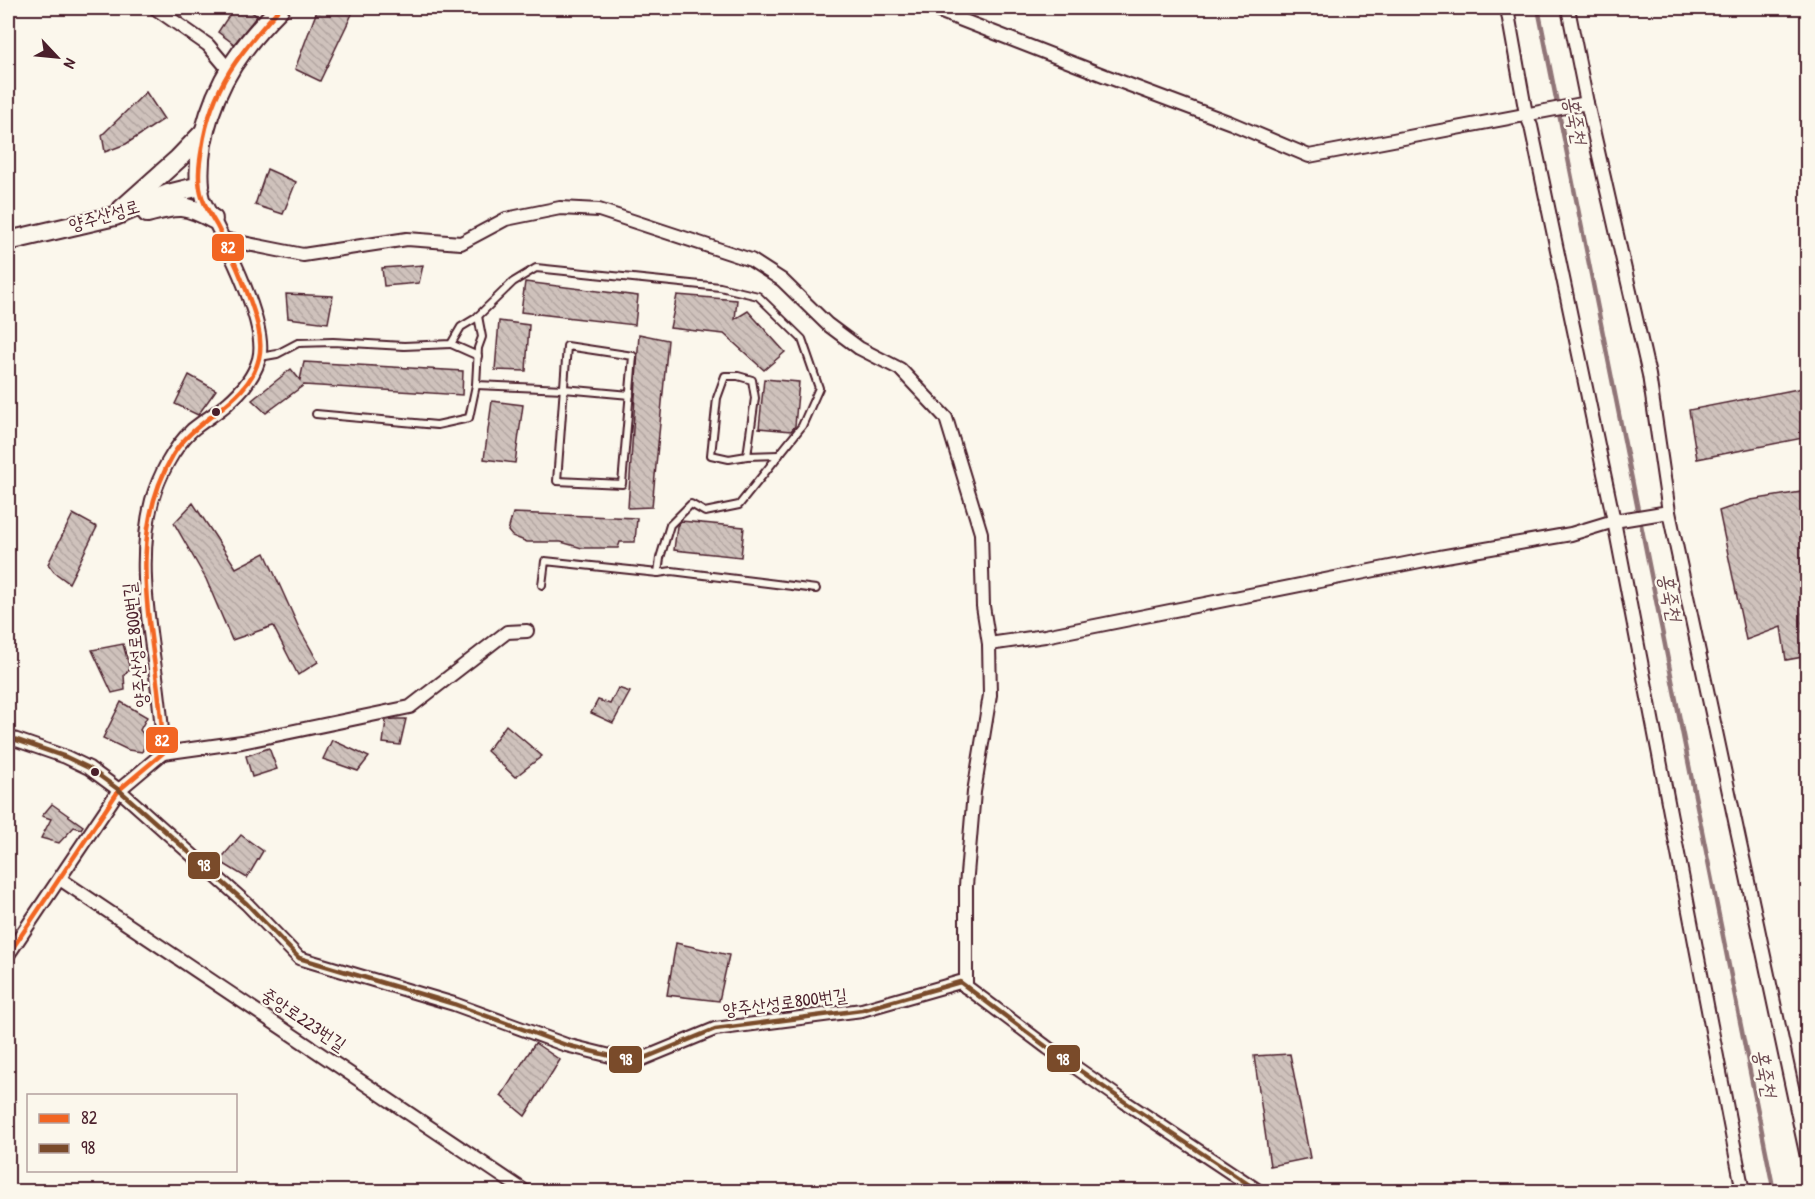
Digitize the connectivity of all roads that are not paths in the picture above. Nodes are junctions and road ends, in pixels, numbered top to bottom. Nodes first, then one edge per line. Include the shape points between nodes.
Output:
1 (155, 8) edge
2 (280, 8) edge
3 (931, 8) edge
4 (1507, 8) edge
5 (1568, 8) edge
6 (229, 70) junction
7 (1587, 103) junction
8 (1526, 114) junction
9 (204, 132) junction
10 (200, 186) junction
11 (115, 216) junction
12 (213, 219) junction
13 (223, 239) junction
14 (8, 241) edge
15 (478, 316) junction
16 (451, 344) junction
17 (477, 356) junction
18 (260, 357) junction
19 (476, 385) junction
20 (564, 389) junction
21 (630, 395) junction
22 (316, 414) dead end
23 (779, 455) junction
24 (747, 456) junction
25 (1669, 512) junction
26 (1614, 521) junction
27 (658, 573) junction
28 (542, 585) dead end
29 (816, 589) dead end
30 (527, 631) dead end
31 (989, 644) junction
32 (8, 737) edge
33 (163, 753) junction
34 (118, 790) junction
35 (60, 879) junction
36 (8, 956) edge
37 (966, 987) junction
38 (1808, 1162) edge
39 (526, 1191) edge
40 (1260, 1191) edge
41 (1743, 1191) edge

1 - 6 street via 208,45
2 - 6 street
3 - 8 street via 1309,156
4 - 8 street
5 - 7 street
6 - 9 street
7 - 8 street
7 - 25 street via 1649,375
8 - 26 street
9 - 10 street via 198,169
9 - 11 street
10 - 11 street, 양주산성로
10 - 12 street
11 - 12 street via 175,206 195,209
11 - 14 street, 양주산성로
12 - 13 street
13 - 18 street via 254,313
13 - 31 street via 303,255 407,239 461,243 506,219 560,208 599,210 751,260 782,280 851,342 900,369 946,418 981,533 983,606
15 - 16 lane via 461,327
15 - 17 lane via 482,337
15 - 23 lane via 513,282 536,268 720,286 758,296 802,339 819,388 802,426
16 - 17 lane
16 - 18 lane via 298,343 277,354
17 - 19 lane
18 - 33 street, 양주산성로800번길 via 241,391 190,432 178,447 159,480 152,502 145,554 147,613
19 - 20 lane
19 - 22 lane via 469,418 437,425
20 - 21 lane
20 - 21 lane via 567,346 633,356
20 - 21 lane via 557,481 622,484
23 - 24 lane
23 - 27 lane via 739,505 705,512 691,504 670,525
24 - 24 lane via 755,398 752,380 725,376 717,398 711,454 729,459
25 - 26 street
25 - 38 street
26 - 31 street via 1571,534
26 - 41 street
27 - 28 lane via 545,561
27 - 29 lane via 672,571
30 - 33 street via 507,632 410,707 242,742
31 - 37 street via 990,695 974,792 966,886
32 - 34 street, 양주산성로800번길 via 89,768
33 - 34 street
34 - 35 street
34 - 37 street, 양주산성로800번길 via 247,904 299,958 454,1004 566,1045 635,1062 715,1029 862,1010 960,982
35 - 36 street
35 - 39 street, 중앙로223번길
37 - 40 street via 1125,1102

